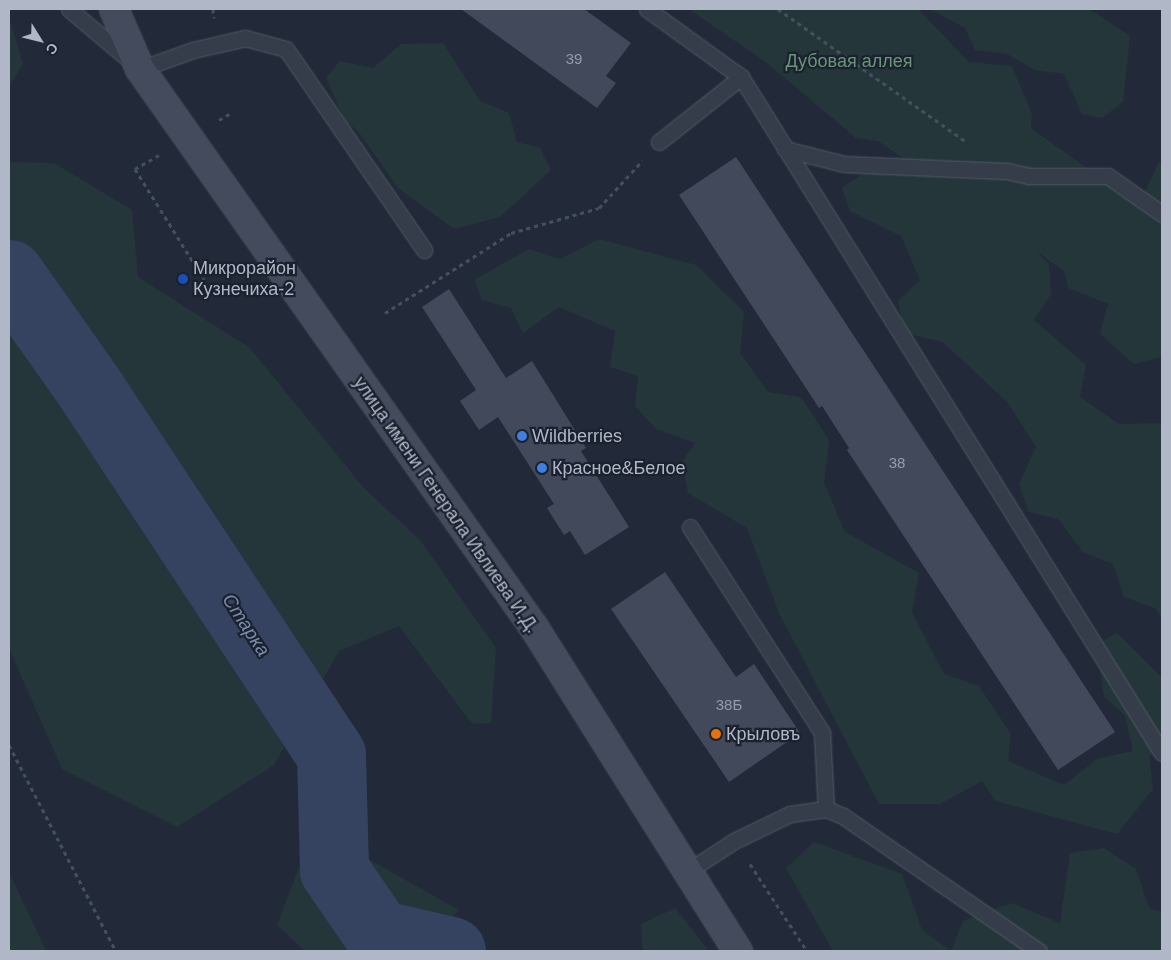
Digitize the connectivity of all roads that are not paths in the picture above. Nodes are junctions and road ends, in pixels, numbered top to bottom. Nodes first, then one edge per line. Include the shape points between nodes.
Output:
1 (69, 9) edge
2 (114, 9) edge
3 (647, 9) edge
4 (140, 69) junction
5 (741, 77) junction
6 (659, 142) road end
7 (785, 149) junction
8 (1162, 214) edge
9 (424, 250) dead end
10 (690, 527) dead end
11 (1162, 753) edge
12 (826, 809) junction
13 (688, 871) junction
14 (738, 951) edge
15 (1039, 951) edge

1 - 4 lane
2 - 4 street, улица имени Генерала Ивлиева И.Д.
3 - 5 lane
4 - 9 lane via 193,50 245,38 286,49
4 - 13 street, улица имени Генерала Ивлиева И.Д. via 535,629
5 - 6 lane
5 - 7 lane
7 - 8 lane via 844,164 1007,171 1029,176 1108,176
7 - 11 lane
10 - 12 lane via 822,733
12 - 13 lane via 790,814 734,841
12 - 15 lane via 843,816
13 - 14 street, улица имени Генерала Ивлиева И.Д.

